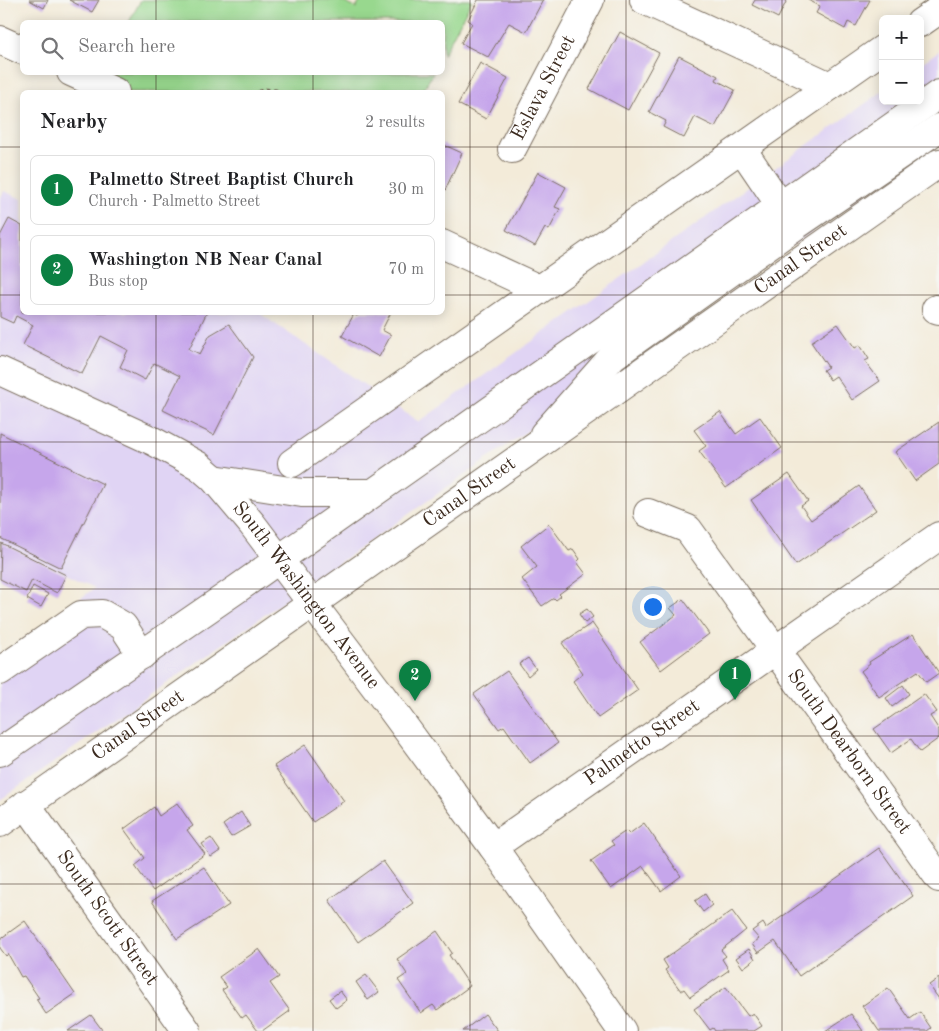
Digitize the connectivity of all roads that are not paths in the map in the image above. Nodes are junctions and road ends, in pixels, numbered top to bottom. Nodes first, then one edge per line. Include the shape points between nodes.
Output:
1 (590, 0) edge
2 (644, 0) edge
3 (939, 10) edge
4 (924, 20) edge
5 (0, 40) edge
6 (20, 49) edge
7 (879, 52) edge
8 (78, 75) edge
9 (830, 86) junction
10 (111, 90) edge
11 (939, 94) edge
12 (939, 128) edge
13 (512, 149) dead end
14 (742, 149) junction
15 (939, 163) edge
16 (787, 216) junction
17 (445, 245) edge
18 (539, 289) junction
19 (0, 371) edge
20 (529, 450) junction
21 (292, 463) dead end
22 (214, 479) junction
23 (371, 494) junction
24 (648, 513) dead end
25 (939, 536) edge
26 (278, 559) junction
27 (311, 604) junction
28 (776, 649) junction
29 (142, 655) junction
30 (0, 671) edge
31 (0, 752) edge
32 (26, 804) junction
33 (0, 823) edge
34 (493, 847) junction
35 (939, 878) edge
36 (187, 1031) edge
37 (622, 1031) edge

1 - 13 street, Eslava Street
2 - 9 street
3 - 4 street
5 - 6 street
7 - 9 street
8 - 10 street
9 - 14 street
11 - 16 street
12 - 16 street
14 - 16 street
14 - 18 street
15 - 20 street, Canal Street
16 - 20 street via 613,356
16 - 23 street
17 - 18 street
18 - 21 street
19 - 22 street, South Washington Avenue via 153,441 199,466
20 - 27 street, Canal Street
22 - 23 street via 302,493
22 - 26 street, South Washington Avenue
23 - 26 street
24 - 28 street, South Dearborn Street via 688,529
25 - 28 street, Palmetto Street
26 - 27 street, South Washington Avenue
26 - 29 street
27 - 32 street, Canal Street
27 - 34 street, South Washington Avenue
28 - 34 street, Palmetto Street
28 - 35 street, South Dearborn Street
29 - 30 street via 123,626 102,614 81,615
29 - 31 street
32 - 33 street, Canal Street
32 - 36 street, South Scott Street
34 - 37 street, South Washington Avenue

